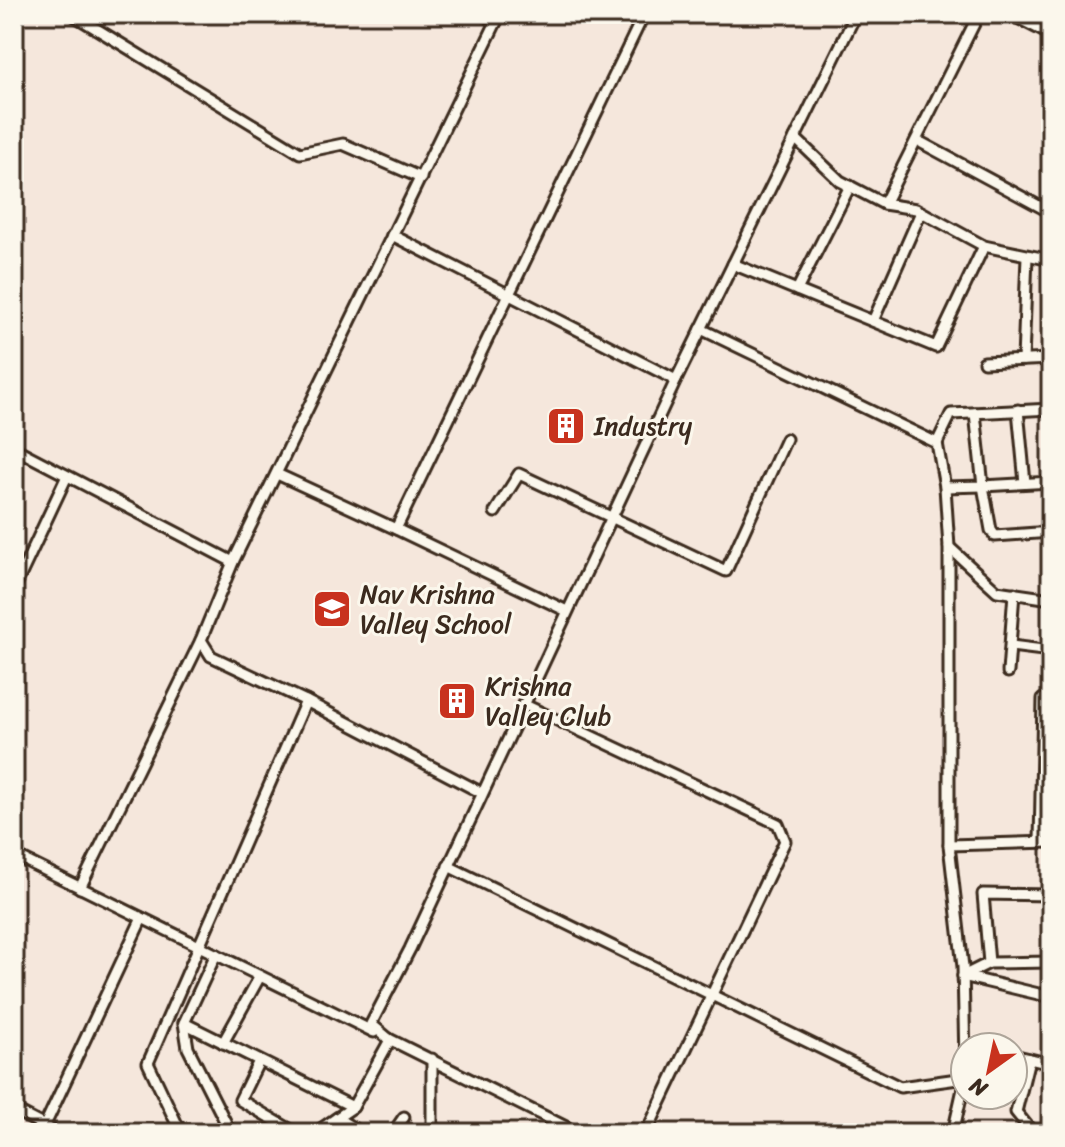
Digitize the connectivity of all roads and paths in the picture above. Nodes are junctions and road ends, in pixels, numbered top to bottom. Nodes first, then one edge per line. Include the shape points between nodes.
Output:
1 (72, 14) edge
2 (482, 14) edge
3 (644, 14) edge
4 (856, 14) edge
5 (979, 14) edge
6 (1010, 14) edge
7 (498, 18) edge
8 (1051, 35) edge
9 (795, 138) junction
10 (922, 143) dead end
11 (421, 178) junction
12 (850, 186) junction
13 (884, 204) junction
14 (1051, 210) edge
15 (921, 212) junction
16 (392, 235) junction
17 (984, 246) junction
18 (1027, 256) junction
19 (1051, 260) edge
20 (733, 264) junction
21 (797, 290) junction
22 (509, 294) junction
23 (873, 321) junction
24 (701, 329) junction
25 (1051, 359) edge
26 (1023, 360) junction
27 (984, 362) dead end
28 (676, 380) junction
29 (1051, 409) edge
30 (1018, 410) junction
31 (975, 413) junction
32 (786, 439) dead end
33 (937, 443) junction
34 (14, 448) edge
35 (277, 474) junction
36 (67, 476) junction
37 (1051, 482) edge
38 (1025, 483) junction
39 (983, 486) junction
40 (945, 487) junction
41 (495, 512) dead end
42 (611, 516) junction
43 (396, 529) junction
44 (1051, 532) edge
45 (949, 547) junction
46 (233, 562) junction
47 (14, 589) edge
48 (1014, 593) junction
49 (1051, 599) edge
50 (567, 611) junction
51 (201, 640) junction
52 (1011, 646) junction
53 (1051, 651) edge
54 (1008, 672) dead end
55 (1051, 694) edge
56 (306, 701) junction
57 (523, 704) junction
58 (1046, 751) edge
59 (482, 793) junction
60 (1046, 793) edge
61 (1046, 842) edge
62 (949, 845) junction
63 (14, 855) edge
64 (448, 866) junction
65 (80, 888) junction
66 (1051, 895) edge
67 (142, 918) junction
68 (197, 945) junction
69 (216, 954) junction
70 (1051, 962) edge
71 (989, 963) junction
72 (260, 976) junction
73 (963, 976) junction
74 (712, 995) junction
75 (1051, 997) edge
76 (184, 1023) junction
77 (965, 1031) edge
78 (390, 1040) junction
79 (223, 1043) junction
80 (432, 1059) junction
81 (1029, 1059) edge
82 (259, 1061) junction
83 (1051, 1064) edge
84 (949, 1081) edge
85 (353, 1107) junction
86 (14, 1110) edge
87 (958, 1111) edge
88 (1016, 1111) edge
89 (337, 1118) junction
90 (46, 1129) edge
91 (58, 1133) edge
92 (181, 1133) edge
93 (231, 1133) edge
94 (296, 1133) edge
95 (315, 1133) edge
96 (361, 1133) edge
97 (432, 1133) edge
98 (578, 1133) edge
99 (646, 1133) edge
100 (953, 1133) edge
101 (1033, 1133) edge

1 - 11 street via 300,153 343,144
2 - 7 street
3 - 22 street
4 - 9 street
5 - 13 street
6 - 8 street
7 - 11 street
9 - 12 street
9 - 20 street
10 - 14 street
11 - 16 street
12 - 13 street
12 - 21 street
13 - 15 street
15 - 17 street
15 - 23 street
16 - 22 street
16 - 35 street
17 - 18 street
17 - 23 street via 936,347
18 - 19 street
18 - 26 street
20 - 21 street
20 - 24 street
21 - 23 street
22 - 28 street
22 - 43 street
24 - 28 street
24 - 33 street
25 - 26 street
26 - 27 street
28 - 42 street
29 - 30 street
30 - 31 street
30 - 38 street
31 - 33 street via 951,414
31 - 39 street
32 - 42 street via 726,571
33 - 40 street
34 - 36 street
35 - 43 street
35 - 46 street
36 - 46 street
36 - 47 street
37 - 38 street
38 - 39 street
39 - 40 street
39 - 44 street via 995,536
40 - 45 street
41 - 42 street via 519,474
42 - 50 street
43 - 50 street
45 - 48 street via 997,591
45 - 62 street
46 - 51 street
48 - 49 street
48 - 52 street
50 - 57 street
51 - 56 street via 211,656
51 - 65 street
52 - 53 street
52 - 54 street
55 - 58 street via 1043,699
56 - 59 street
56 - 68 street
57 - 59 street
57 - 74 street via 778,824 785,841
58 - 60 street
59 - 64 street
60 - 61 street
61 - 62 street
62 - 73 street
63 - 65 street
64 - 74 street
64 - 78 street via 371,1024
65 - 67 street
66 - 71 street via 983,894
67 - 68 street
67 - 90 street
68 - 69 street
68 - 92 street via 148,1063
69 - 72 street
69 - 76 street
70 - 71 street
71 - 73 street
72 - 78 street
72 - 79 street
73 - 75 street
73 - 77 street
74 - 84 street via 900,1087
74 - 99 street
76 - 79 street
76 - 93 street via 188,1048
78 - 80 street
78 - 85 street
79 - 82 street
80 - 97 street
80 - 98 street
81 - 83 street
82 - 85 street
82 - 94 street via 240,1100
85 - 89 street
86 - 90 street
87 - 100 street
88 - 101 street
89 - 95 street
89 - 96 street
90 - 91 street

